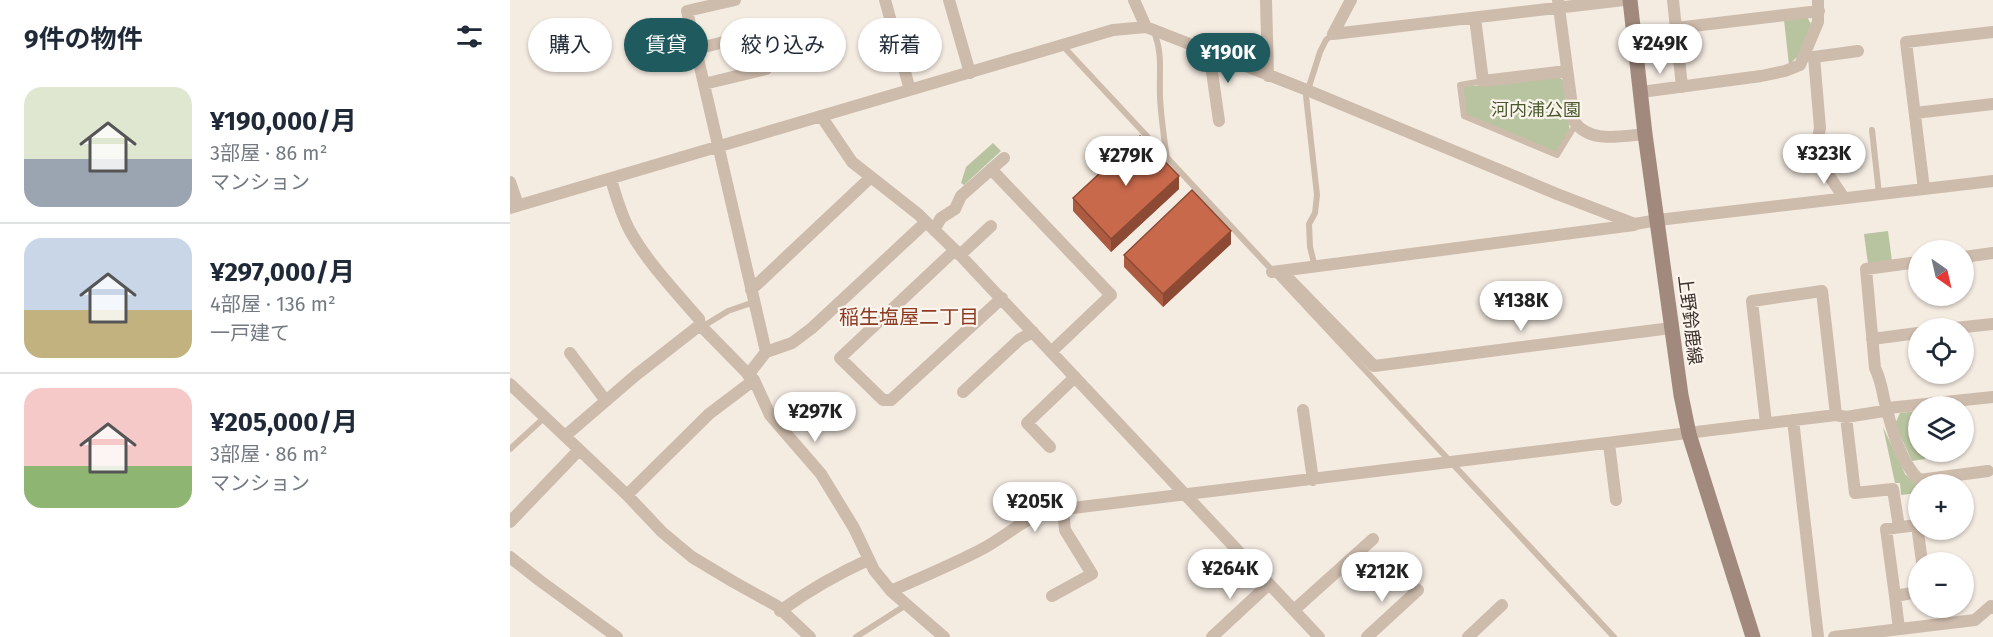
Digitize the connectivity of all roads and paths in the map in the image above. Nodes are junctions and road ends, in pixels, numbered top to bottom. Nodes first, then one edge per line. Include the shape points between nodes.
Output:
1 (735, 0) edge
2 (885, 0) edge
3 (949, 0) edge
4 (1134, 0) edge
5 (1266, 0) edge
6 (1351, 0) edge
7 (1624, 0) edge
8 (1630, 0) edge
9 (1673, 0) edge
10 (1559, 4) edge
11 (1819, 5) edge
12 (689, 18) edge
13 (1475, 18) junction
14 (1150, 28) junction
15 (1676, 28) junction
16 (1993, 32) edge
17 (1333, 34) junction
18 (1061, 45) junction
19 (1209, 51) junction
20 (1858, 51) dead end
21 (1567, 71) junction
22 (701, 72) edge
23 (754, 72) edge
24 (970, 73) junction
25 (1268, 76) junction
26 (1483, 81) junction
27 (704, 84) junction
28 (1682, 87) junction
29 (909, 90) junction
30 (1307, 90) junction
31 (1641, 92) junction
32 (1993, 104) edge
33 (1915, 113) junction
34 (820, 116) junction
35 (1219, 121) dead end
36 (1576, 124) junction
37 (1872, 130) dead end
38 (1645, 134) junction
39 (718, 147) junction
40 (1004, 158) dead end
41 (1167, 159) junction
42 (991, 169) junction
43 (611, 178) junction
44 (870, 178) junction
45 (1993, 181) edge
46 (510, 182) edge
47 (1924, 189) junction
48 (1879, 194) junction
49 (1844, 198) junction
50 (514, 207) edge
51 (1658, 220) junction
52 (1635, 224) junction
53 (930, 226) junction
54 (991, 226) dead end
55 (957, 252) junction
56 (1993, 253) edge
57 (1974, 256) edge
58 (1908, 263) edge
59 (1315, 267) junction
60 (1277, 271) junction
61 (752, 296) junction
62 (1002, 298) junction
63 (1993, 324) edge
64 (701, 326) junction
65 (1974, 326) edge
66 (1671, 328) junction
67 (1034, 332) junction
68 (1908, 334) edge
69 (1872, 339) junction
70 (766, 352) junction
71 (1051, 352) junction
72 (570, 353) dead end
73 (1075, 377) junction
74 (751, 378) junction
75 (510, 384) edge
76 (963, 392) dead end
77 (1993, 397) edge
78 (606, 401) junction
79 (1888, 408) junction
80 (1303, 410) dead end
81 (1841, 416) junction
82 (545, 417) junction
83 (1793, 420) junction
84 (1766, 423) junction
85 (1689, 434) junction
86 (565, 436) junction
87 (1609, 444) junction
88 (1050, 447) dead end
89 (510, 449) edge
90 (579, 450) junction
91 (1451, 463) junction
92 (1988, 471) dead end
93 (1313, 480) junction
94 (627, 495) junction
95 (1186, 495) junction
96 (1616, 500) dead end
97 (1063, 510) junction
98 (510, 522) edge
99 (1899, 527) junction
100 (1373, 539) dead end
101 (1921, 552) edge
102 (510, 557) edge
103 (868, 560) junction
104 (1269, 584) junction
105 (1418, 590) dead end
106 (891, 591) junction
107 (1908, 594) edge
108 (1052, 596) dead end
109 (1895, 596) junction
110 (906, 605) junction
111 (1502, 605) dead end
112 (1993, 608) edge
113 (1294, 610) junction
114 (780, 611) junction
115 (1929, 626) junction
116 (1899, 629) junction
117 (1316, 636) edge
118 (617, 637) edge
119 (810, 637) edge
120 (856, 637) edge
121 (944, 637) edge
122 (1212, 637) edge
123 (1366, 637) edge
124 (1468, 637) edge
125 (1614, 637) edge
126 (1753, 637) edge
127 (1818, 637) edge
128 (1834, 637) edge
129 (1939, 637) edge

1 - 12 street via 687,11
2 - 29 street
3 - 24 street
4 - 14 street
5 - 25 street
6 - 17 street
7 - 10 street
8 - 31 main road, 上野鈴鹿線
9 - 15 street
10 - 13 street
10 - 21 street
11 - 15 street
11 - 28 street via 1818,22 1800,65 1761,76
13 - 17 street
13 - 26 street
14 - 18 street via 1113,30
14 - 19 street
14 - 41 lane via 1160,46 1160,97
15 - 28 street
16 - 33 street via 1906,42
17 - 30 lane via 1320,52
18 - 24 street
18 - 41 lane
19 - 25 street
19 - 35 street
20 - 49 street via 1814,57 1820,128 1816,143 1818,159
21 - 26 street
21 - 36 street
22 - 27 street
23 - 27 street
24 - 29 street
25 - 30 street
26 - 36 lane via 1460,85 1464,116 1557,155
27 - 39 street
28 - 31 street
29 - 34 street
30 - 52 street
30 - 59 lane via 1317,195 1309,224
31 - 38 main road, 上野鈴鹿線
32 - 33 street
33 - 47 street
34 - 39 street
34 - 44 street via 845,154
36 - 38 street via 1586,133 1611,137
37 - 48 lane
38 - 51 main road, 上野鈴鹿線
39 - 43 street
39 - 61 street
40 - 42 street
41 - 60 lane
42 - 53 street via 961,196 955,209
42 - 71 street via 1111,296
43 - 50 street
43 - 64 street via 630,231
44 - 53 street
44 - 61 street
45 - 47 street
46 - 50 street
47 - 48 street
48 - 49 street
49 - 51 street
51 - 52 street
51 - 66 main road, 上野鈴鹿線
52 - 59 street
53 - 55 street
53 - 70 street via 812,328 792,343
54 - 55 street
55 - 62 street
55 - 62 street via 840,358 883,400 891,400
56 - 57 street
58 - 69 street via 1866,268
59 - 60 street
60 - 66 street via 1374,366
60 - 91 lane
61 - 64 lane
61 - 70 street
62 - 67 street
63 - 65 street
64 - 74 street
64 - 78 street
66 - 85 main road, 上野鈴鹿線
67 - 71 street
67 - 76 street via 1020,339
68 - 69 street
69 - 79 street via 1875,368
70 - 74 street
71 - 73 street
72 - 78 street
73 - 88 street via 1027,423
73 - 95 street
74 - 94 street
74 - 103 street via 770,415 835,494
75 - 82 street
77 - 79 street
78 - 86 street
79 - 81 street
79 - 92 street via 1890,423 1910,470 1919,480
80 - 93 street
81 - 83 street
81 - 84 street via 1822,291 1752,301
81 - 99 street via 1855,494 1893,489
82 - 86 street
82 - 89 lane
83 - 84 street
83 - 127 street
84 - 85 street
85 - 87 street
85 - 126 main road, 上野鈴鹿線
86 - 90 street
87 - 91 street
87 - 96 street
90 - 94 street
90 - 98 street
91 - 93 street
91 - 125 lane
93 - 95 street
94 - 114 street via 692,557
95 - 97 street
95 - 104 street
97 - 106 street via 1034,515 981,550
97 - 108 street via 1065,530 1092,574
99 - 101 street via 1917,525
99 - 109 street via 1886,529
100 - 113 street
102 - 118 street
103 - 106 street
103 - 114 street via 823,582
104 - 113 street
104 - 122 street
105 - 123 street
106 - 110 street
107 - 109 street
109 - 116 street
110 - 120 lane
110 - 121 street
111 - 124 street
112 - 115 street via 1975,620
113 - 117 street
114 - 119 street
115 - 116 street
115 - 129 street
116 - 128 street

